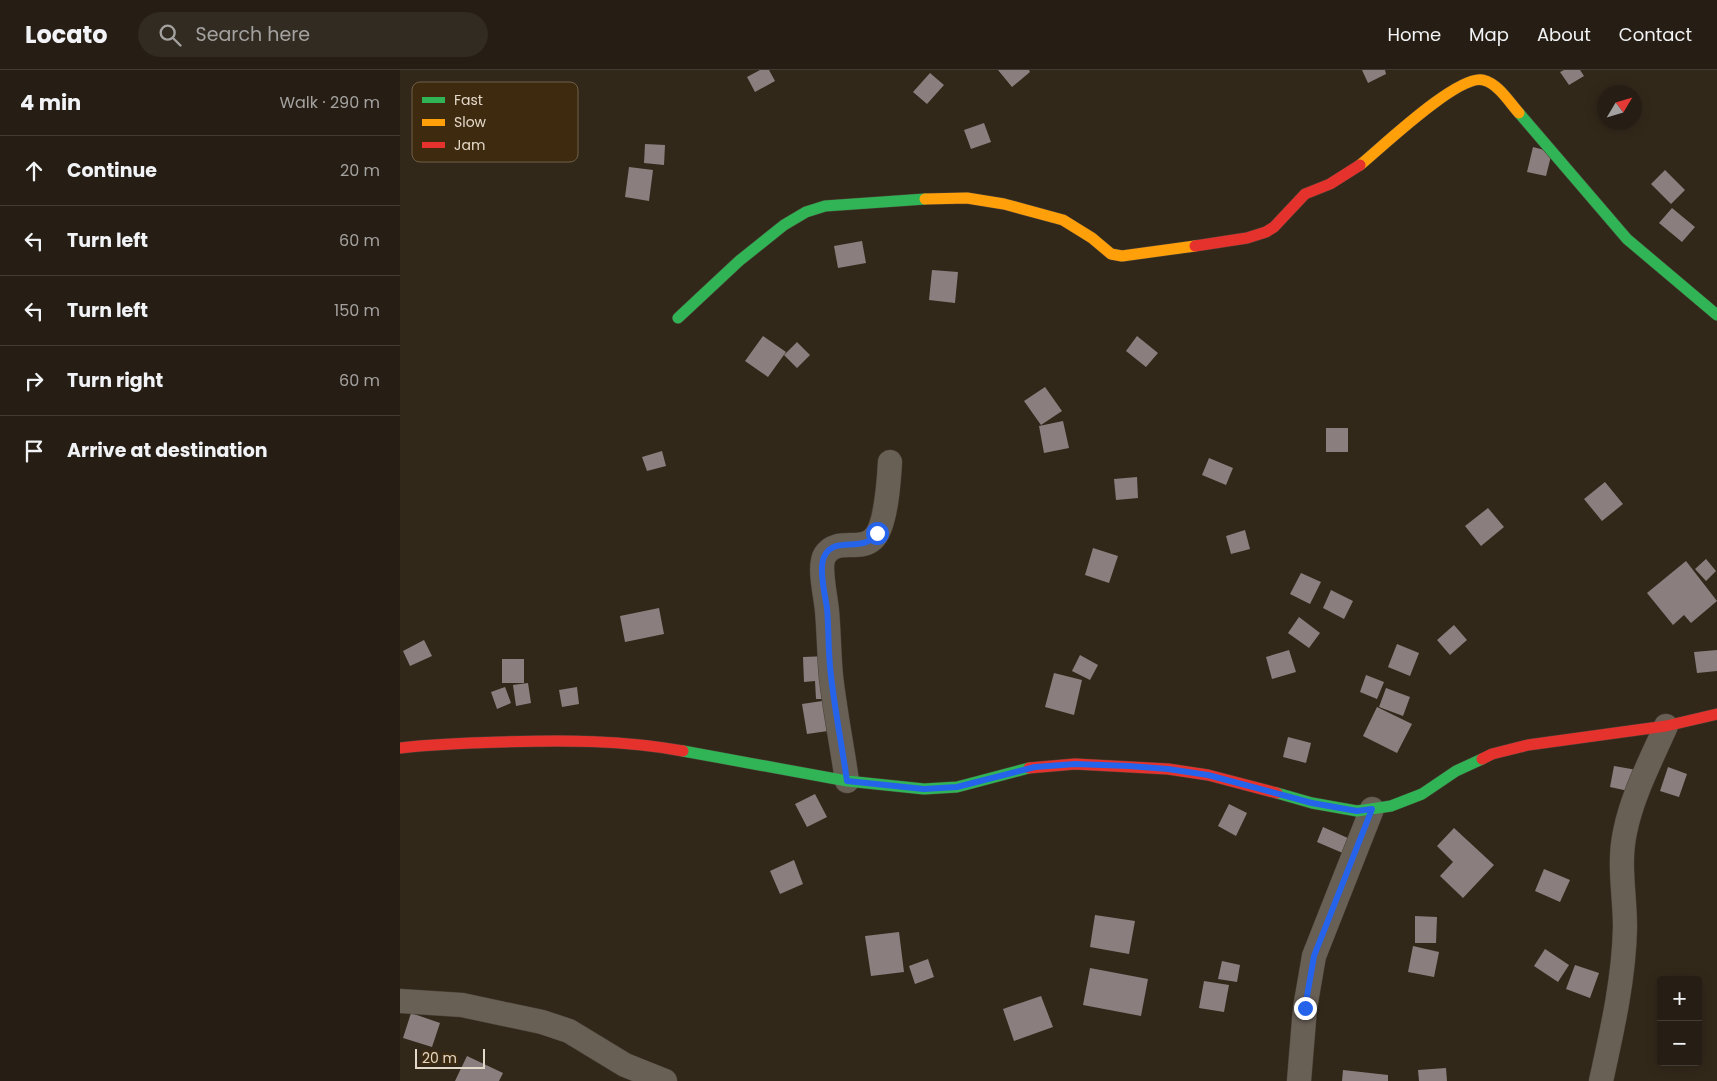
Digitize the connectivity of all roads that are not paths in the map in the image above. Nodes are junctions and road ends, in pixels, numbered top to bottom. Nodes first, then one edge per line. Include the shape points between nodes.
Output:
1 (1475, 75) edge
2 (1717, 314) edge
3 (678, 318) dead end
4 (890, 462) dead end
5 (1717, 714) edge
6 (1666, 726) junction
7 (400, 748) edge
8 (847, 781) junction
9 (1372, 809) junction
10 (400, 1001) edge
11 (665, 1081) edge
12 (1299, 1081) edge
13 (1601, 1081) edge

1 - 2 street via 1499,89 1627,239
1 - 3 street via 1444,95 1356,169 1305,194 1274,227 1247,238 1122,256 1111,254 1063,220 995,202 924,198 825,206 806,212 784,225 738,262
4 - 8 street via 882,522 873,540 834,547 822,562 831,676
5 - 6 street
6 - 9 street via 1528,745 1492,754 1456,771 1422,794 1391,806
6 - 13 street via 1636,795 1625,830 1621,856 1625,927 1621,980
7 - 8 street via 432,744 576,740 665,748
8 - 9 street via 924,789 957,787 1035,767 1075,764 1129,766 1208,775 1312,803 1357,811
9 - 12 street via 1314,956 1305,1008
10 - 11 street via 462,1005 542,1022 569,1031 625,1064

